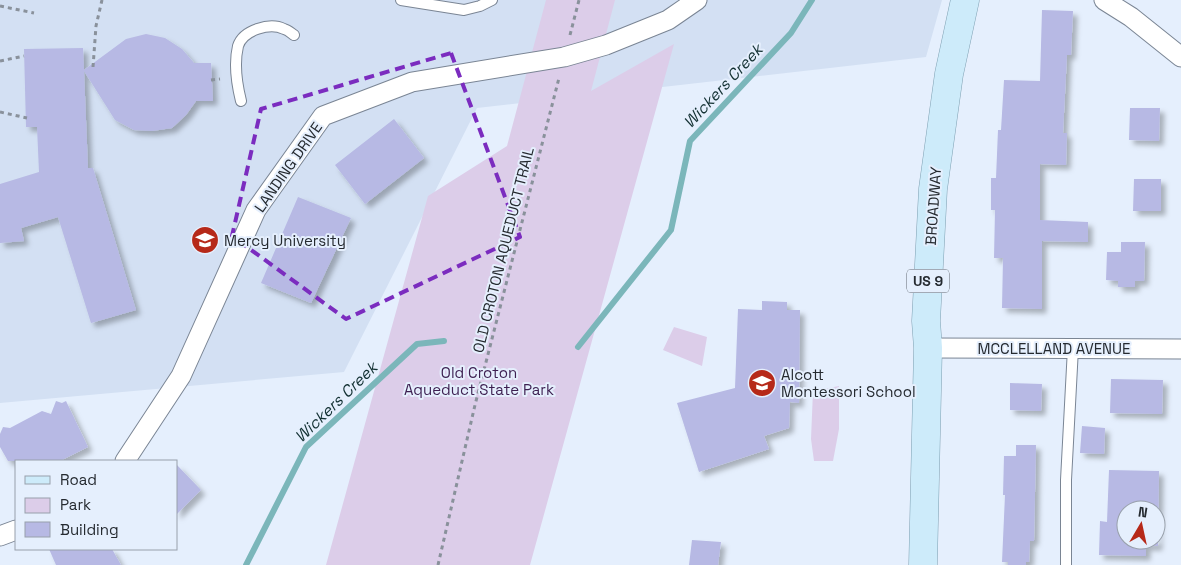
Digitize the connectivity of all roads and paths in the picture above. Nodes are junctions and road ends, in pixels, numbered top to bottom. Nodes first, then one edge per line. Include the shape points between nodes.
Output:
1 (102, 0) edge
2 (401, 0) edge
3 (492, 0) edge
4 (579, 0) edge
5 (697, 0) edge
6 (965, 0) edge
7 (1104, 0) edge
8 (0, 6) edge
9 (34, 13) dead end
10 (294, 35) dead end
11 (24, 56) dead end
12 (1181, 56) edge
13 (564, 57) junction
14 (0, 61) edge
15 (93, 67) dead end
16 (220, 79) dead end
17 (211, 80) dead end
18 (241, 101) dead end
19 (0, 112) edge
20 (26, 118) dead end
21 (928, 348) junction
22 (1073, 348) junction
23 (1181, 349) edge
24 (126, 460) edge
25 (15, 530) edge
26 (0, 536) edge
27 (438, 565) edge
28 (923, 565) edge
29 (1066, 565) edge

1 - 15 path
2 - 3 lane via 464,10
4 - 13 path, OLD CROTON AQUEDUCT TRAIL
5 - 13 street, LANDING DRIVE via 650,28
6 - 21 main road, BROADWAY / US 9 via 949,74 933,189 926,322
7 - 12 street
8 - 9 path
10 - 18 lane via 283,28 261,27 246,34 238,45
11 - 14 path
13 - 24 street, LANDING DRIVE via 412,82 323,116 256,210 181,376
13 - 27 path, OLD CROTON AQUEDUCT TRAIL via 475,405
16 - 17 path
19 - 20 path
21 - 22 street, MCCLELLAND AVENUE
21 - 28 main road, BROADWAY / US 9
22 - 23 street, MCCLELLAND AVENUE
22 - 29 lane via 1066,480
25 - 26 street

